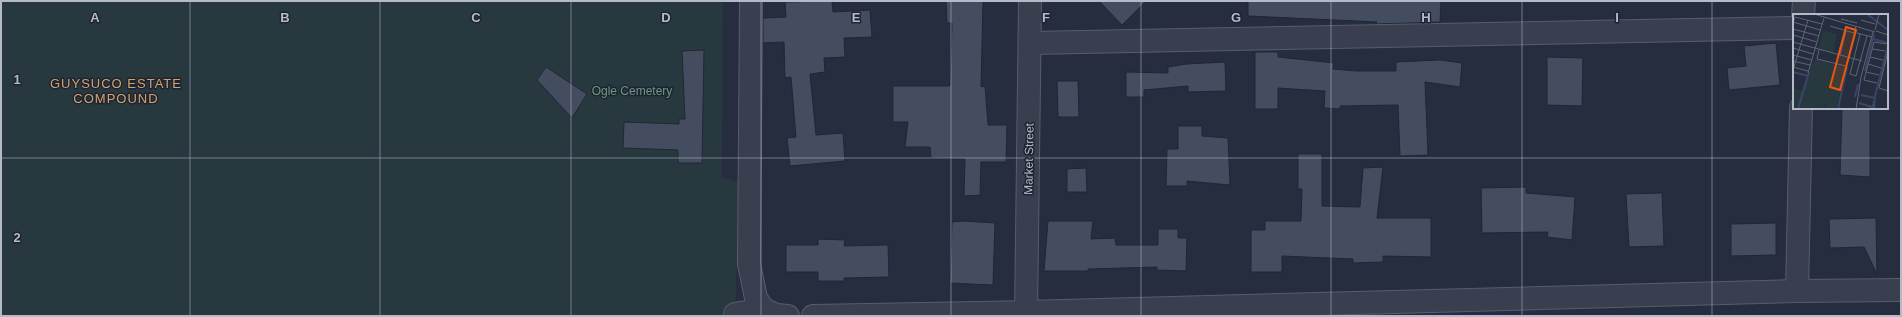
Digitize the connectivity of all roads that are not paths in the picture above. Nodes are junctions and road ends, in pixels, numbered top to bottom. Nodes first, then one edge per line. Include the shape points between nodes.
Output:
1 (751, 1) edge
2 (1030, 1) edge
3 (1804, 1) edge
4 (1803, 14) edge
5 (1793, 28) edge
6 (1030, 43) junction
7 (1801, 109) edge
8 (1901, 290) edge
9 (1797, 291) junction
10 (763, 310) junction
11 (735, 314) dead end
12 (1026, 314) edge
13 (788, 316) edge
14 (813, 316) edge

1 - 10 street via 749,264 756,298
2 - 6 street, Market Street
3 - 4 street
5 - 6 street
6 - 12 street, Market Street
7 - 9 street
8 - 9 street
9 - 12 street
10 - 11 street
10 - 13 street
12 - 14 street

